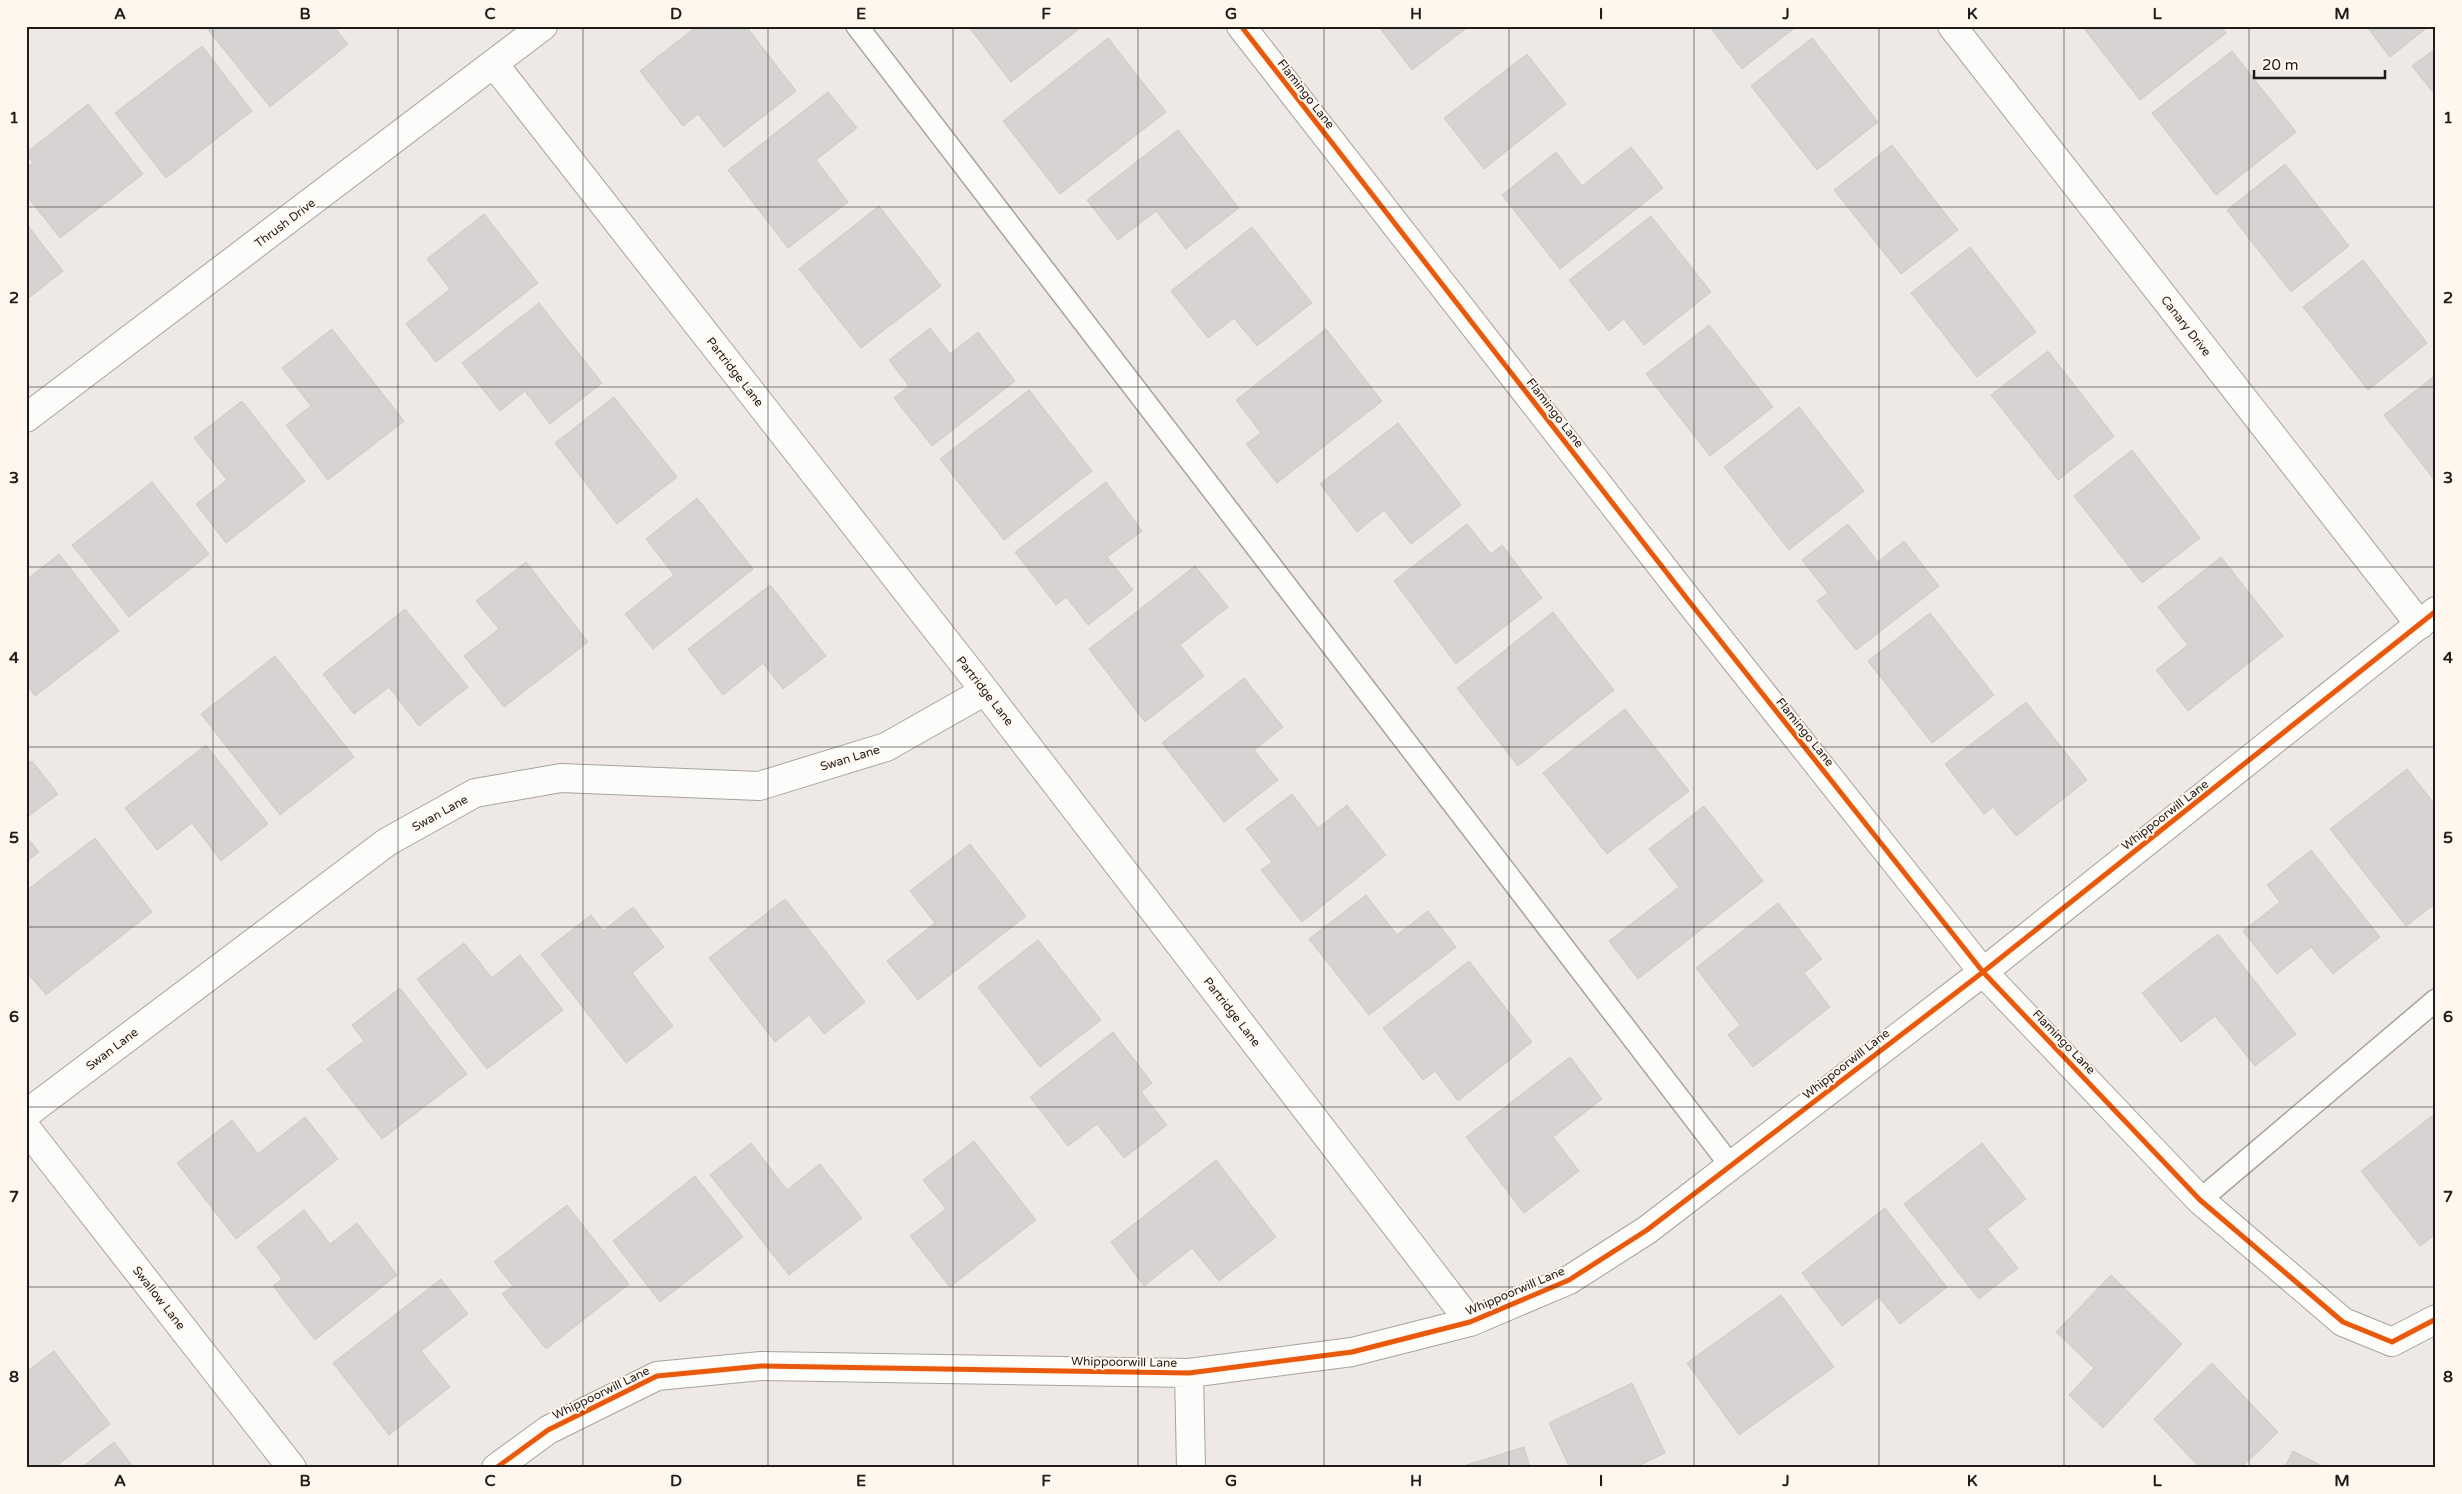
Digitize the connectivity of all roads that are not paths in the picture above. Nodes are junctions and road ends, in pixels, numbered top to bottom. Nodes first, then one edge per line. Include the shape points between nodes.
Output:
1 (543, 26) edge
2 (856, 26) edge
3 (1241, 26) edge
4 (1952, 26) edge
5 (494, 64) junction
6 (26, 418) edge
7 (2428, 618) edge
8 (985, 691) junction
9 (1983, 972) junction
10 (2436, 1000) edge
11 (26, 1114) edge
12 (26, 1128) edge
13 (1731, 1166) junction
14 (2200, 1200) junction
15 (2436, 1319) edge
16 (1470, 1322) junction
17 (1189, 1373) junction
18 (292, 1468) edge
19 (496, 1468) edge
20 (1191, 1468) edge

1 - 5 street, Thrush Drive
2 - 13 lane
3 - 9 street, Flamingo Lane via 1688,600
4 - 7 street, Canary Drive
5 - 6 street, Thrush Drive
5 - 8 street, Partridge Lane
7 - 9 street, Whippoorwill Lane
8 - 11 street, Swan Lane via 886,747 759,786 561,778 475,793 387,842
8 - 16 street, Partridge Lane
9 - 13 street, Whippoorwill Lane
9 - 14 street, Flamingo Lane
10 - 14 lane
12 - 18 street, Swallow Lane
13 - 16 street, Whippoorwill Lane via 1647,1230 1569,1280
14 - 15 street, Flamingo Lane via 2343,1322 2392,1342
16 - 17 street, Whippoorwill Lane via 1352,1352
17 - 19 street, Whippoorwill Lane via 761,1366 657,1376 548,1430
17 - 20 street

